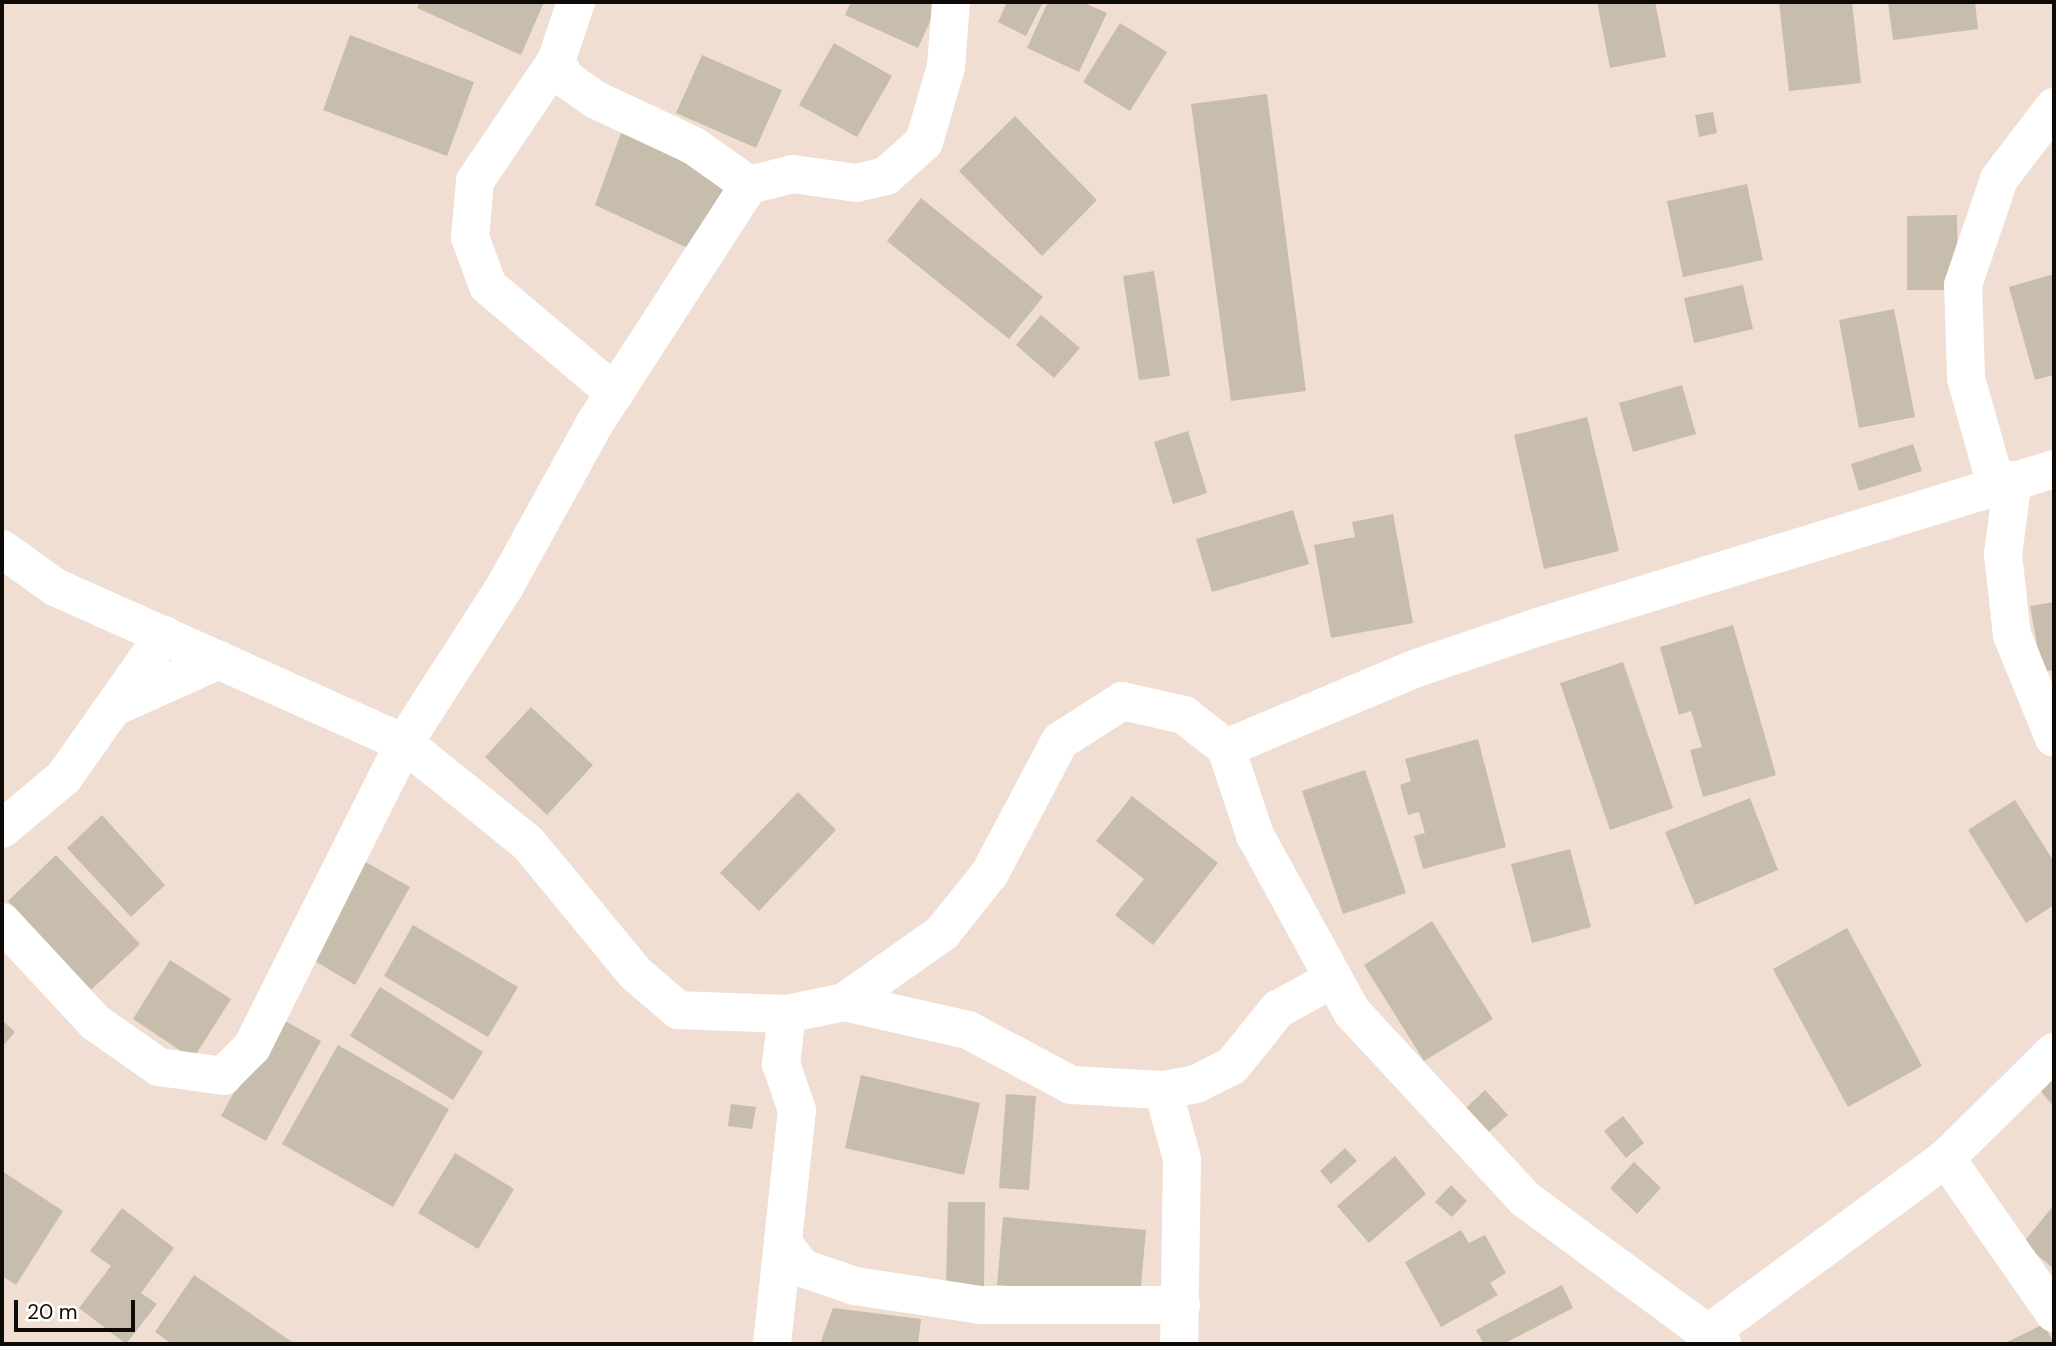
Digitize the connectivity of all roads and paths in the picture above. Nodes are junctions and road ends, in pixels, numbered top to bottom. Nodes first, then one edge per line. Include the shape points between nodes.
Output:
1 (576, 2) edge
2 (951, 2) edge
3 (556, 61) junction
4 (2054, 107) edge
5 (749, 185) junction
6 (615, 393) junction
7 (2054, 469) edge
8 (2004, 482) junction
9 (2, 549) edge
10 (150, 629) junction
11 (219, 660) junction
12 (119, 705) junction
13 (2054, 738) edge
14 (404, 743) junction
15 (1226, 748) junction
16 (2, 829) edge
17 (2, 922) edge
18 (1333, 979) junction
19 (844, 1002) junction
20 (787, 1014) junction
21 (2054, 1052) edge
22 (1163, 1090) junction
23 (1946, 1158) junction
24 (785, 1246) junction
25 (1181, 1305) junction
26 (2054, 1313) edge
27 (1714, 1340) edge
28 (772, 1344) edge
29 (1179, 1344) edge

1 - 3 street
2 - 5 street via 946,67 924,142 876,178 856,183 793,174
3 - 5 street via 566,79 596,100 694,146
3 - 6 street via 475,181 470,237 488,286
4 - 8 street via 1999,179 1963,285 1966,378
5 - 6 street
6 - 14 street via 505,586
7 - 8 street
8 - 13 street via 2003,554 2012,635
8 - 15 street via 1414,669
9 - 10 street via 55,587
10 - 11 street
10 - 12 street
11 - 12 street
11 - 14 street
12 - 16 street via 64,777
14 - 17 street via 252,1047 223,1076 159,1067 96,1023
14 - 20 street via 528,843 635,974 678,1010
15 - 18 street via 1255,835
15 - 19 street via 1185,715 1122,701 1060,741 990,873 942,933
18 - 22 street via 1278,1009 1232,1066 1196,1084
18 - 27 street via 1352,1012 1525,1199
19 - 20 street
19 - 22 street via 968,1030 1071,1085
20 - 24 street via 781,1064 797,1110
21 - 23 street
22 - 25 street via 1182,1159
23 - 26 street
23 - 27 street
24 - 25 street via 802,1268 855,1286 940,1294 981,1305
24 - 28 street
25 - 29 street

